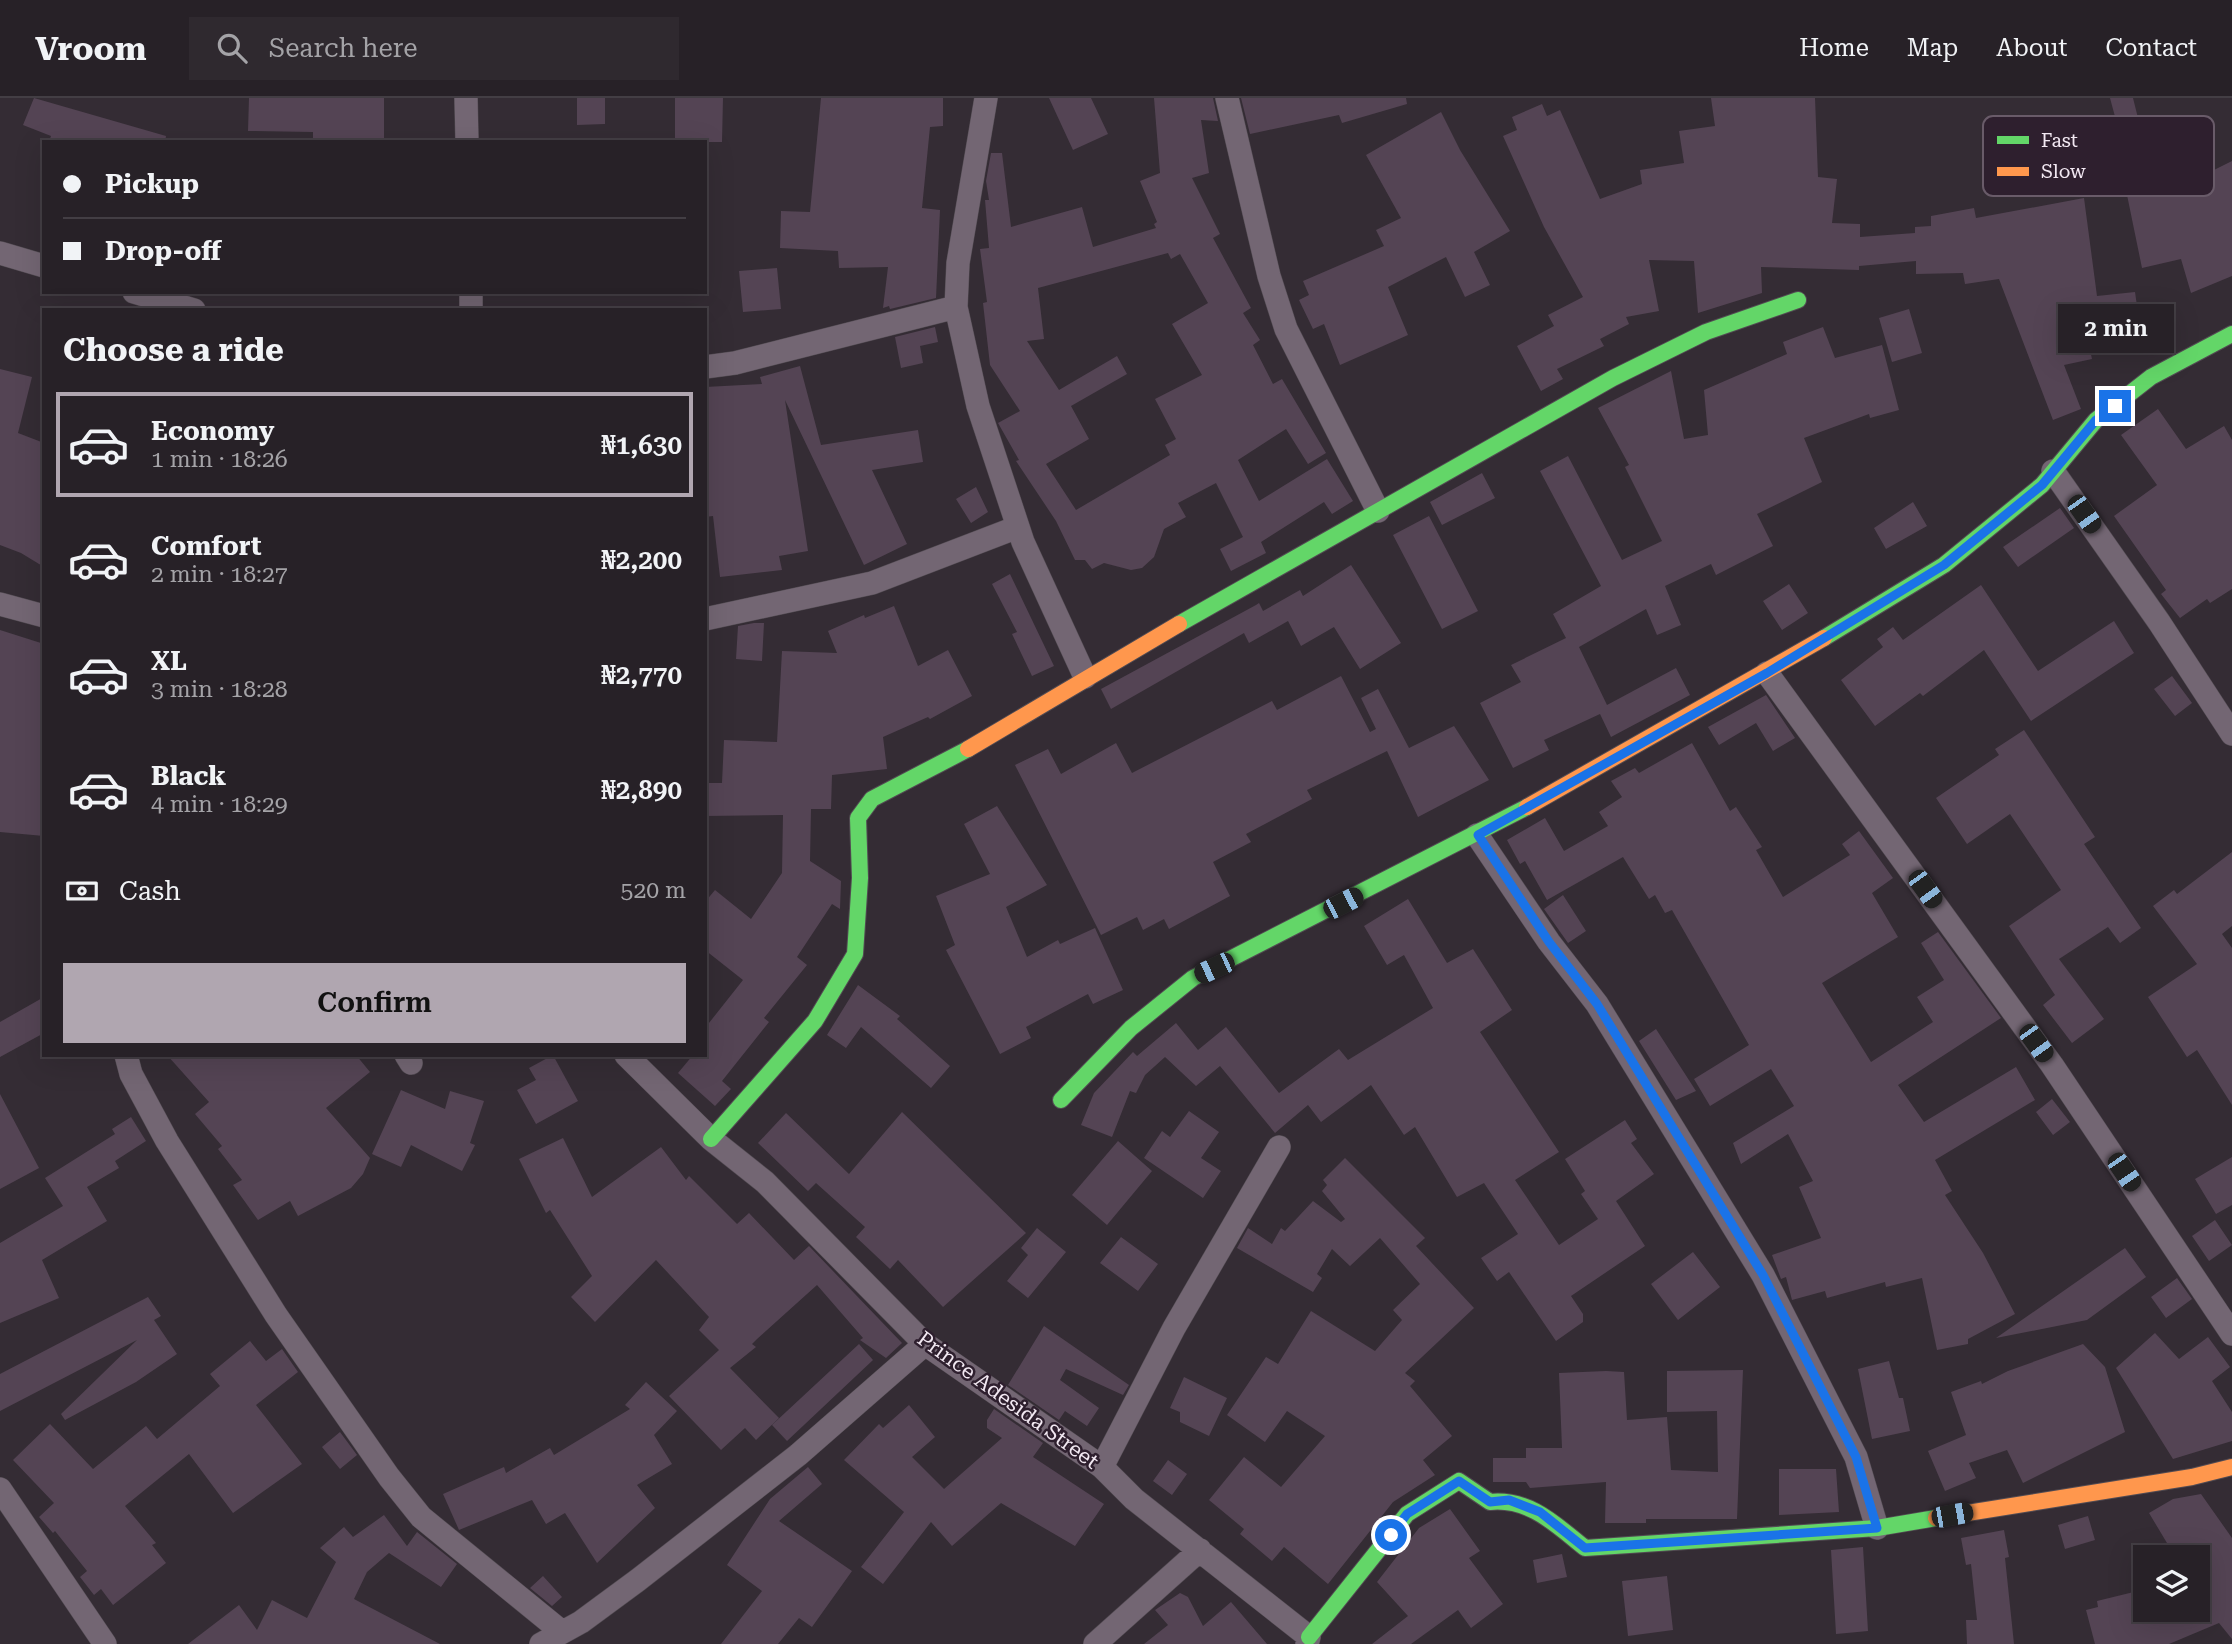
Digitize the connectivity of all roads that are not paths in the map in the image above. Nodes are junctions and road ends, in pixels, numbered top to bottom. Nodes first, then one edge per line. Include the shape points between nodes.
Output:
1 (466, 98) edge
2 (986, 98) edge
3 (1227, 98) edge
4 (467, 140) edge
5 (0, 253) edge
6 (42, 265) edge
7 (141, 294) edge
8 (1798, 300) dead end
9 (956, 307) junction
10 (187, 308) edge
11 (2232, 334) edge
12 (707, 367) edge
13 (2053, 471) junction
14 (1378, 511) junction
15 (1018, 527) junction
16 (0, 604) edge
17 (42, 615) edge
18 (707, 619) edge
19 (1767, 673) junction
20 (1085, 677) junction
21 (2232, 734) edge
22 (1478, 835) junction
23 (127, 1057) edge
24 (627, 1057) edge
25 (1061, 1100) dead end
26 (711, 1139) junction
27 (1279, 1147) dead end
28 (2232, 1334) edge
29 (925, 1344) junction
30 (1102, 1467) junction
31 (2232, 1467) edge
32 (0, 1489) edge
33 (1877, 1528) junction
34 (1200, 1550) junction
35 (562, 1632) junction
36 (1308, 1640) edge
37 (105, 1644) edge
38 (541, 1644) edge
39 (1095, 1644) edge

1 - 4 street
2 - 9 street via 958,263
3 - 14 street via 1286,329
5 - 6 street
7 - 10 street
8 - 14 street via 1706,332 1614,377
9 - 12 street
9 - 15 street via 978,406
11 - 13 street via 2151,377 2096,420
13 - 19 street via 1944,565
13 - 21 street
14 - 20 street
15 - 18 street via 873,583
15 - 20 street
16 - 17 street
19 - 22 street
19 - 28 street via 2052,1065
20 - 26 street via 951,760 872,799 858,818 855,954 815,1021
22 - 25 street via 1193,978 1131,1028
22 - 33 street via 1549,942 1597,1004 1763,1275 1856,1457
23 - 35 street via 167,1141 276,1315 389,1477 421,1517
24 - 26 street, Prince Adesida Street
26 - 29 street, Prince Adesida Street via 765,1182
27 - 30 street via 1174,1328
29 - 30 street, Prince Adesida Street
29 - 35 street via 798,1455 638,1580
30 - 34 street, Prince Adesida Street via 1134,1499
31 - 33 street
32 - 37 street
33 - 36 street via 1585,1548 1540,1512 1509,1500 1490,1502 1459,1481 1407,1514
34 - 36 street, Prince Adesida Street
34 - 39 street
35 - 38 street

